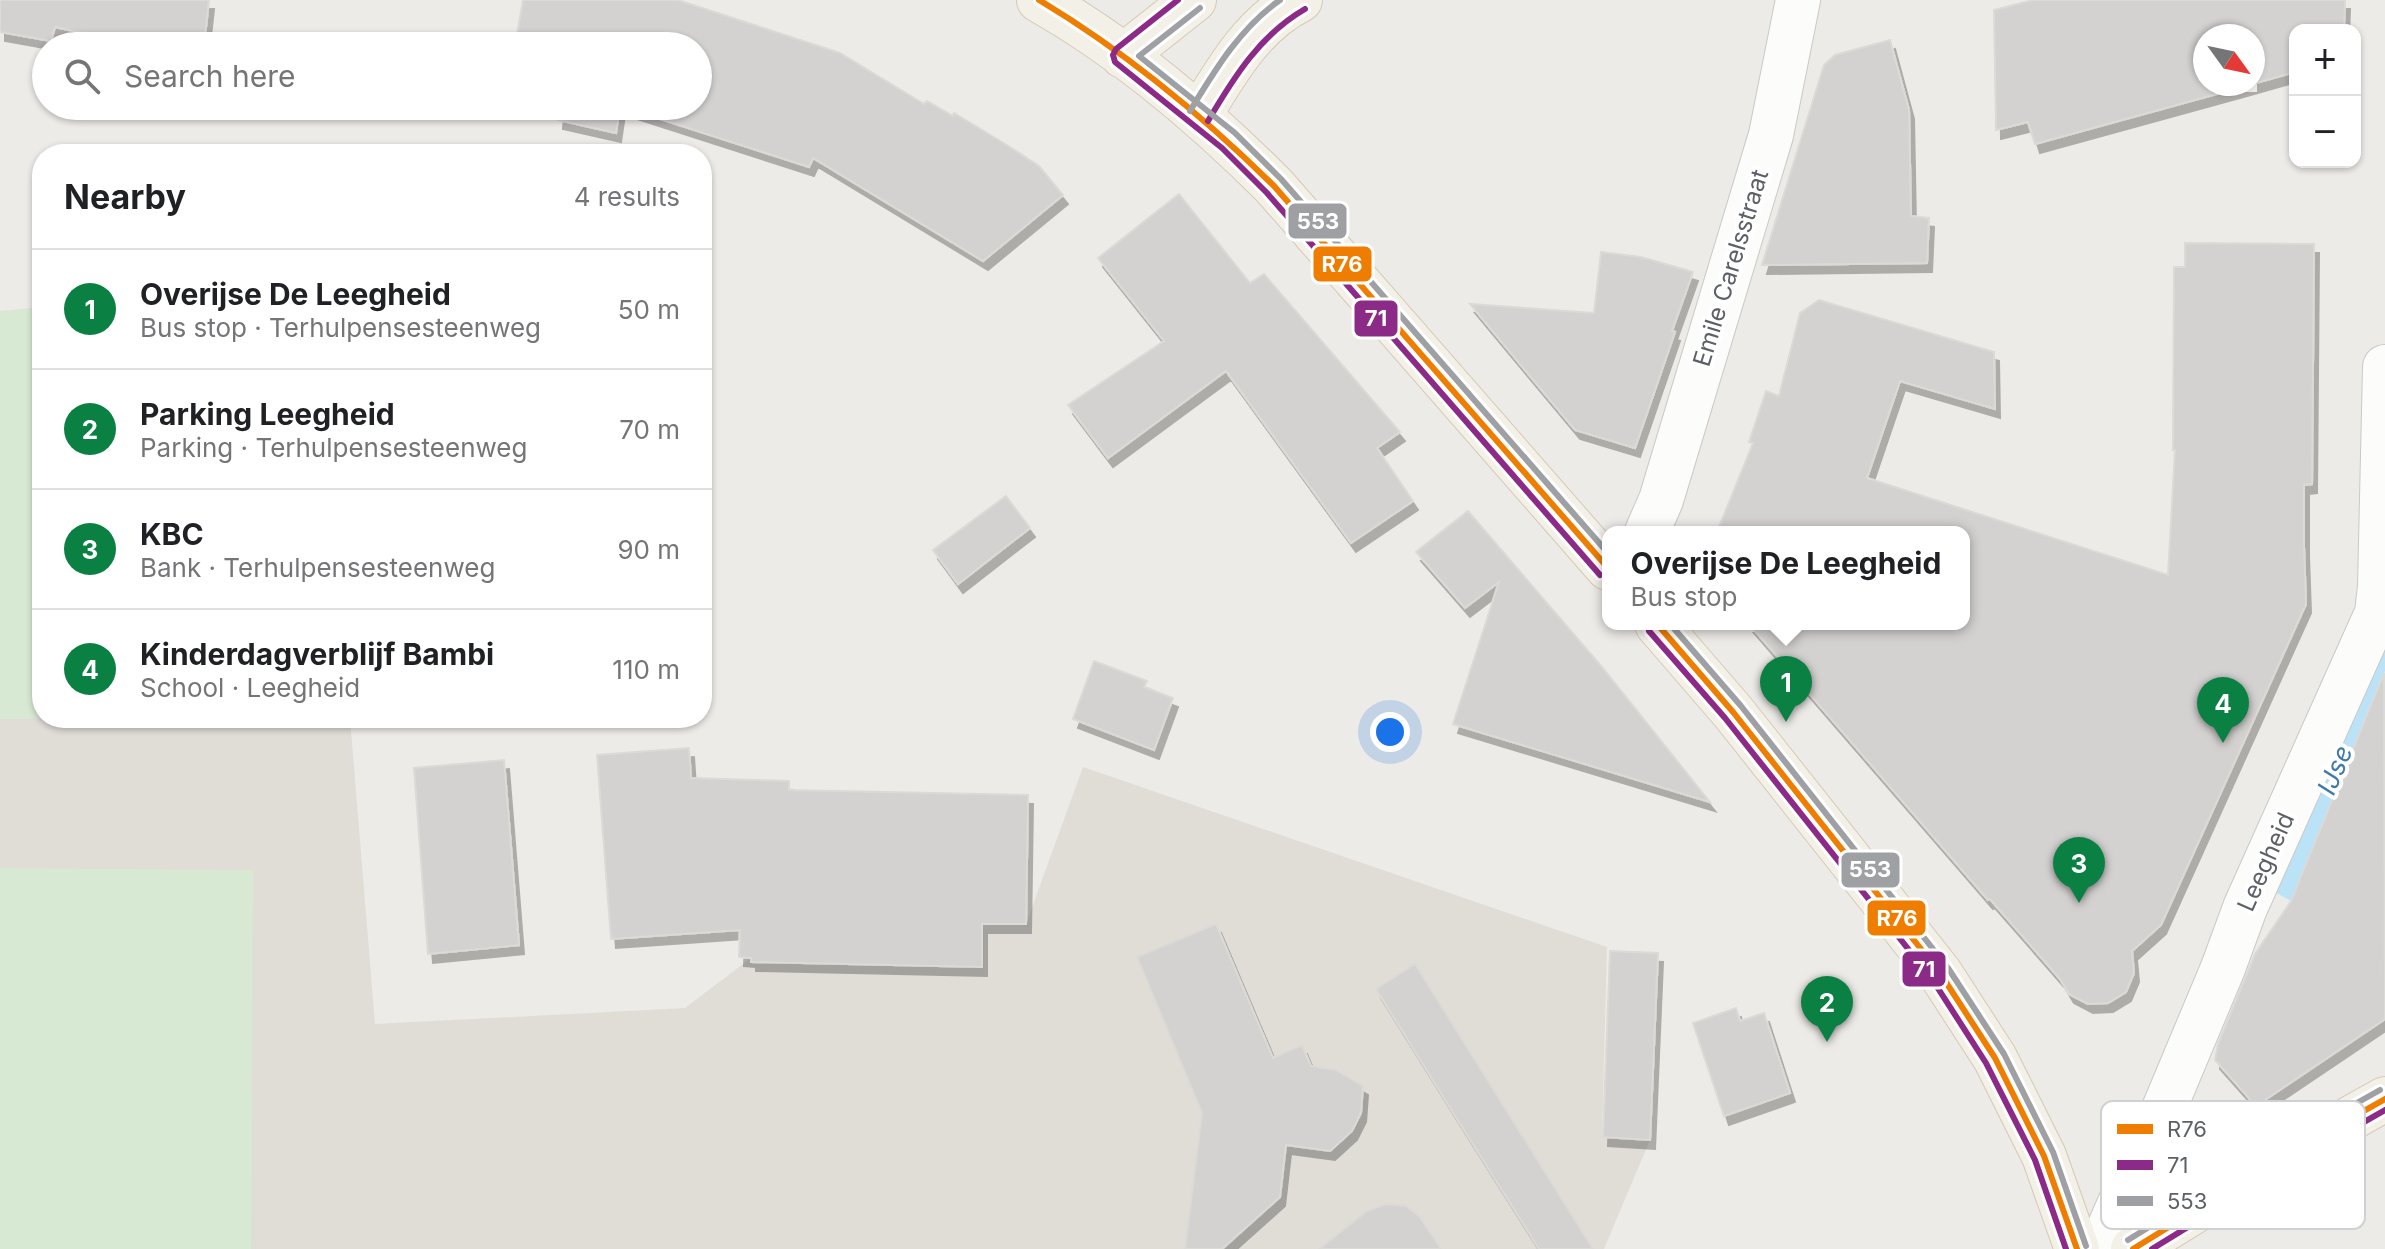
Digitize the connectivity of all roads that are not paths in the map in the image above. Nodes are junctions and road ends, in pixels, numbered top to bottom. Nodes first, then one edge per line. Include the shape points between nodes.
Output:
1 (1039, 0) edge
2 (1194, 0) edge
3 (1300, 0) edge
4 (1798, 0) edge
5 (1123, 56) junction
6 (1199, 116) junction
7 (2385, 367) edge
8 (1650, 526) edge
9 (1602, 561) edge
10 (1662, 630) edge
11 (2385, 1099) edge
12 (2167, 1101) edge
13 (2365, 1110) edge
14 (2109, 1229) edge
15 (2165, 1229) edge
16 (2077, 1249) edge
17 (2100, 1249) edge
18 (2133, 1249) edge

1 - 5 main road
2 - 5 main road
3 - 6 main road via 1256,33
4 - 8 street, Emile Carelsstraat via 1771,135
5 - 6 main road
6 - 9 main road via 1274,186
7 - 12 street, Leegheid via 2377,613 2245,908
10 - 16 main road via 1940,973 1995,1058 2039,1145
11 - 13 main road
14 - 17 street, Leegheid
15 - 18 main road

